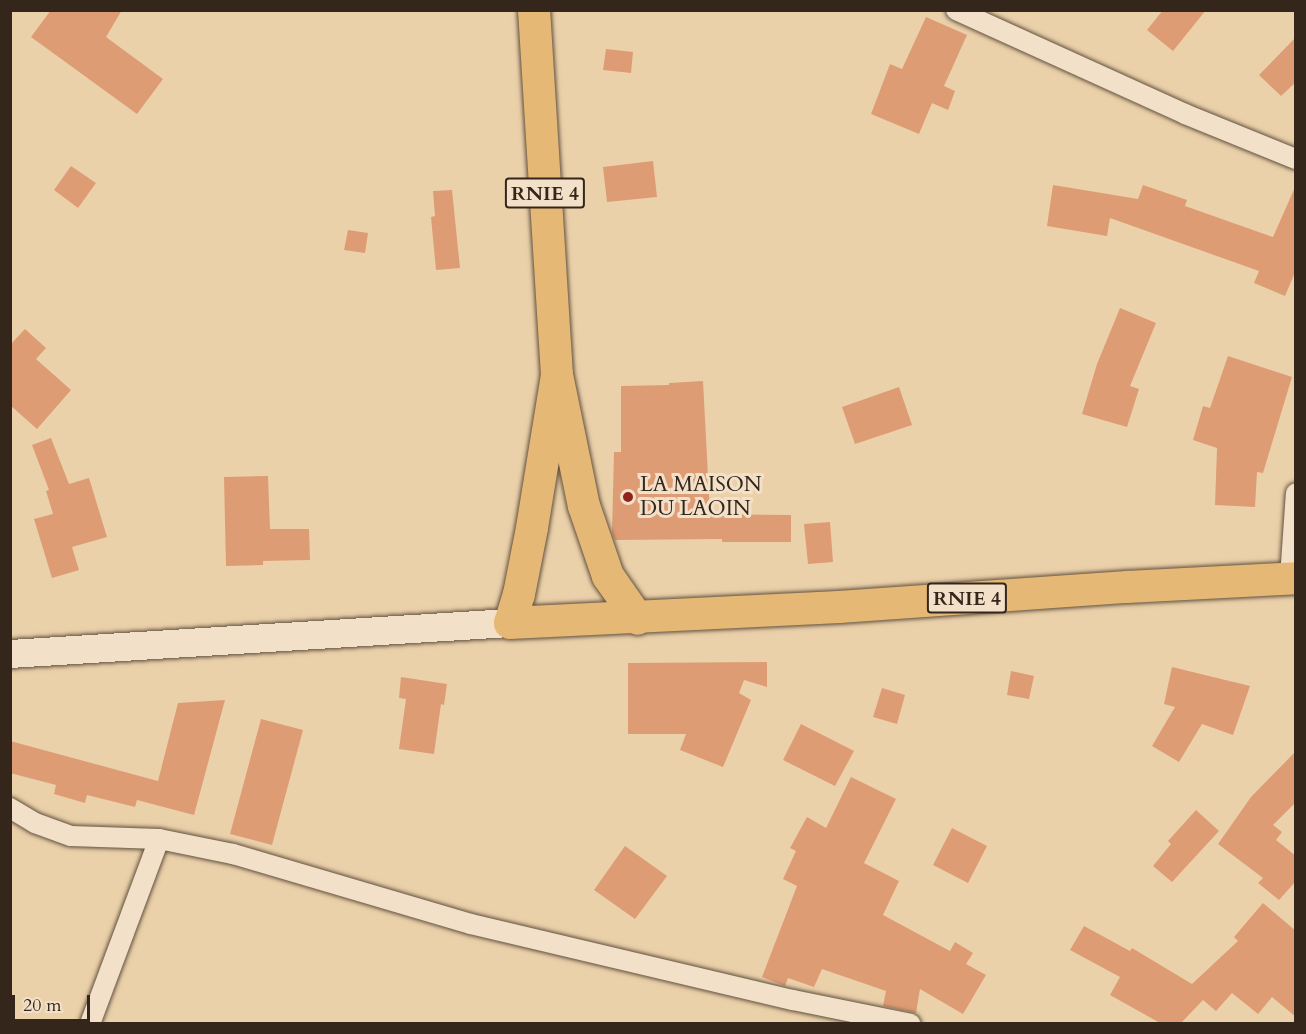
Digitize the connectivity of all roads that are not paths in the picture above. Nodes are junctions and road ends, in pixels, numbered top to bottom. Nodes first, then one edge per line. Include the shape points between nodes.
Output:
1 (534, 10) edge
2 (956, 10) edge
3 (1296, 159) edge
4 (556, 375) junction
5 (1296, 493) edge
6 (1293, 578) edge
7 (638, 619) junction
8 (510, 623) junction
9 (10, 654) edge
10 (10, 808) edge
11 (159, 839) junction
12 (90, 1023) edge
13 (911, 1023) edge

1 - 4 main road, RNIE 4
2 - 3 street via 1185,114
4 - 7 main road, RNIE 4 via 584,507 608,576
4 - 8 main road, RNIE 4 via 532,528
5 - 6 street
6 - 7 main road, RNIE 4
7 - 8 main road, RNIE 4
8 - 9 street
10 - 11 street via 35,823 71,836
11 - 12 street
11 - 13 street via 233,854 471,924 793,1000

